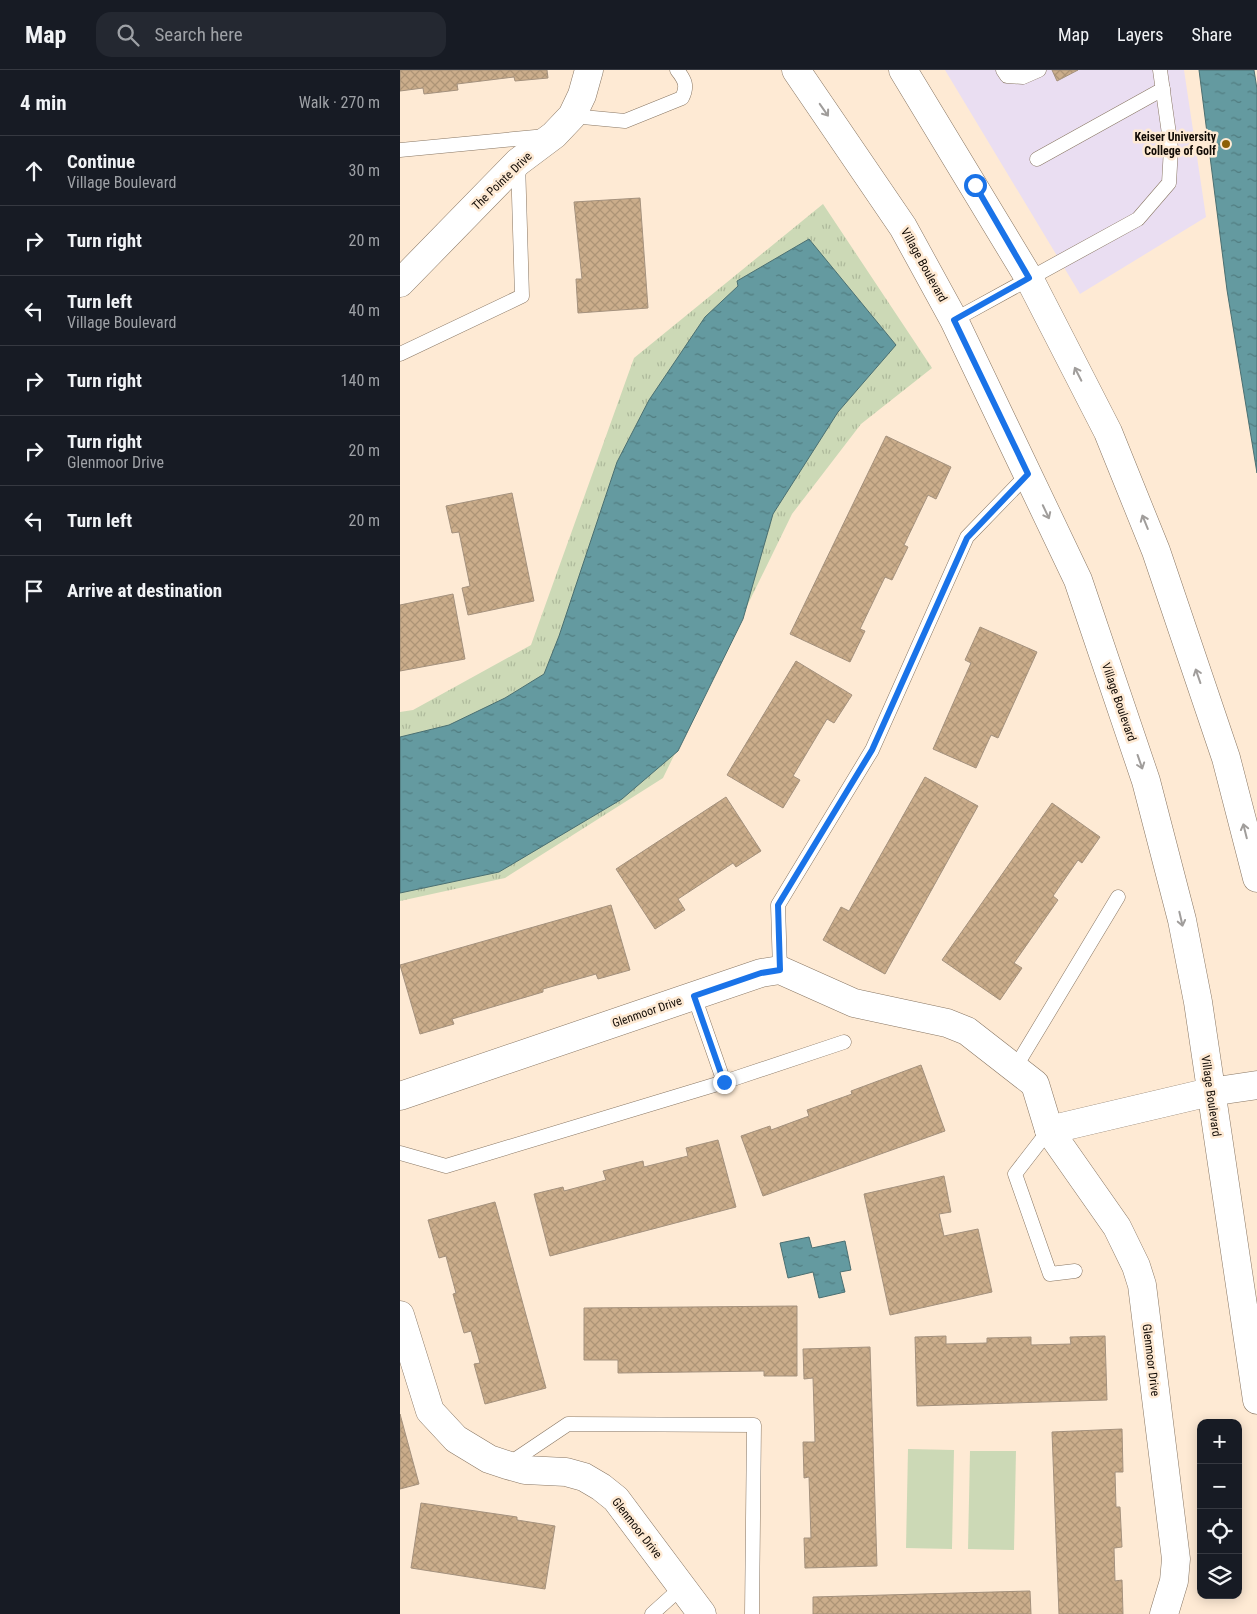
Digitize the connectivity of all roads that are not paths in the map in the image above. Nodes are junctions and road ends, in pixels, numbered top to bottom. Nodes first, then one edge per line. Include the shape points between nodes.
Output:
1 (589, 70) edge
2 (677, 70) edge
3 (796, 70) edge
4 (903, 70) edge
5 (1003, 70) edge
6 (1039, 70) edge
7 (1160, 70) edge
8 (1163, 89) junction
9 (563, 125) junction
10 (400, 150) edge
11 (1037, 159) dead end
12 (518, 162) junction
13 (1029, 278) junction
14 (400, 283) edge
15 (954, 320) junction
16 (400, 354) edge
17 (1028, 474) junction
18 (1257, 878) edge
19 (1118, 897) dead end
20 (780, 970) junction
21 (694, 996) junction
22 (844, 1042) dead end
23 (1015, 1068) junction
24 (724, 1082) junction
25 (1257, 1085) edge
26 (1210, 1092) junction
27 (400, 1096) edge
28 (1049, 1130) junction
29 (400, 1152) edge
30 (1075, 1270) dead end
31 (400, 1315) edge
32 (1257, 1400) edge
33 (507, 1466) junction
34 (682, 1587) junction
35 (652, 1614) edge
36 (702, 1614) edge
37 (752, 1614) edge
38 (1164, 1614) edge

1 - 9 street, The Pointe Drive via 582,95
2 - 9 lane via 686,82 682,98 625,121
3 -> 15 street, Village Boulevard via 903,227
4 - 13 street
5 - 6 lane via 1008,76 1023,77
7 - 8 lane
8 - 11 lane
8 - 13 lane via 1171,148 1169,183 1138,219
9 - 10 lane
9 - 12 street, The Pointe Drive
12 - 14 street, The Pointe Drive
12 - 16 lane via 522,296
13 - 15 lane
18 -> 13 street via 1226,758 1156,551 1108,432
15 - 17 street, Village Boulevard
17 - 20 lane via 967,538 872,750 778,905
17 -> 26 street, Village Boulevard via 1078,580 1146,781 1182,920 1198,1002
19 - 23 lane
20 - 21 street, Glenmoor Drive via 761,973
20 - 23 street, Glenmoor Drive via 854,1003 948,1023 967,1031
21 - 24 lane
21 - 27 street, Glenmoor Drive
22 - 24 lane
23 - 28 street, Glenmoor Drive via 1035,1084
24 - 29 lane via 446,1166
25 - 26 street
26 - 28 street
26 - 32 street, Village Boulevard
28 - 30 lane via 1015,1174 1050,1274
28 - 38 street, Glenmoor Drive via 1117,1227 1142,1285 1176,1559 1174,1581
31 - 33 street, Glenmoor Drive via 430,1411 456,1439
33 - 34 street, Glenmoor Drive via 566,1472 601,1487 616,1499
33 - 37 lane via 568,1424 754,1425
34 - 35 lane
34 - 36 street, Glenmoor Drive

